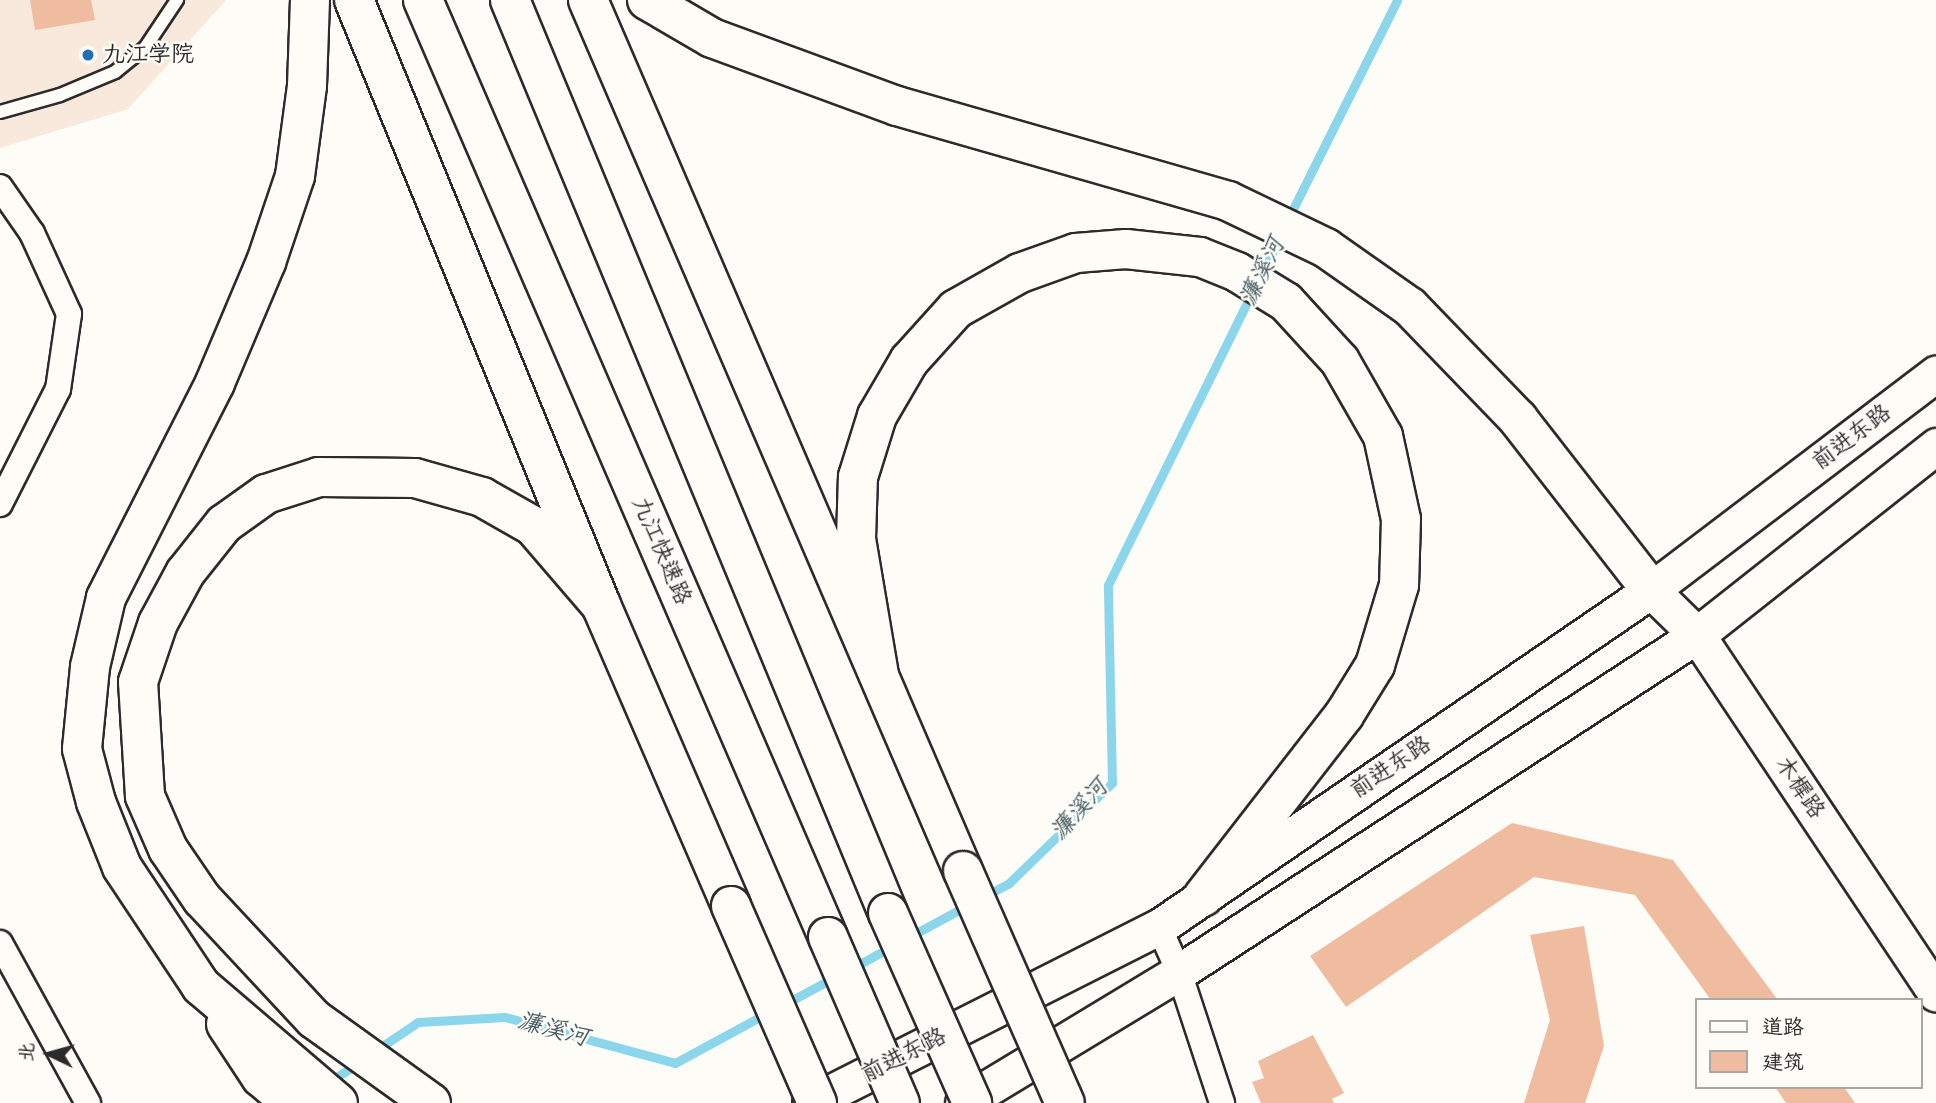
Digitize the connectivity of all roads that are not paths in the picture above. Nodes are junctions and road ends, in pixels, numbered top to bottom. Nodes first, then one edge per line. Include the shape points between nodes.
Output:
1 (177, 0) edge
2 (310, 0) edge
3 (354, 0) edge
4 (423, 0) edge
5 (510, 0) edge
6 (588, 0) edge
7 (647, 0) edge
8 (0, 112) edge
9 (0, 187) edge
10 (1936, 374) edge
11 (1936, 446) edge
12 (0, 504) edge
13 (1651, 590) junction
14 (601, 605) junction
15 (1697, 635) junction
16 (879, 675) junction
17 (1203, 897) junction
18 (1159, 927) junction
19 (0, 943) edge
20 (1179, 972) junction
21 (1936, 994) edge
22 (274, 1069) junction
23 (88, 1103) edge
24 (291, 1103) edge
25 (338, 1103) edge
26 (431, 1103) edge
27 (810, 1103) edge
28 (817, 1103) edge
29 (900, 1103) edge
30 (963, 1103) edge
31 (972, 1103) edge
32 (1065, 1103) edge
33 (1222, 1103) edge

1 - 8 lane via 145,48 115,72 60,95
2 - 22 highway via 307,86 295,176 266,262 215,383 106,598 90,667 82,749 96,802 122,867 201,986
3 - 14 highway
4 - 29 highway, 九江快速路, bridge
5 - 31 highway, bridge via 888,913
6 - 16 highway
7 - 13 highway via 712,38 897,106 1228,201 1326,248 1410,307 1518,419
9 - 12 street via 32,233 69,314 58,389
10 - 13 main road, 前进东路
11 - 15 main road
13 - 15 main road, 木樨路
13 - 17 main road, 前进东路
14 - 26 highway via 533,526 482,497 415,478 319,477 266,494 223,524 185,573 158,623 138,682 145,796 168,849 202,900 331,1034
14 - 28 highway, bridge
15 - 20 main road
15 - 21 main road, 木樨路
16 - 17 highway via 856,539 858,477 877,415 909,361 956,309 1020,273 1076,253 1126,249 1200,257 1237,272 1286,302 1340,360 1383,436 1401,519 1399,585 1375,666 1344,715
16 - 32 highway, bridge
17 - 18 main road, 前进东路
18 - 20 street
18 - 27 main road, 前进东路
19 - 23 street
20 - 30 main road
20 - 33 street
22 - 24 highway
22 - 25 highway

